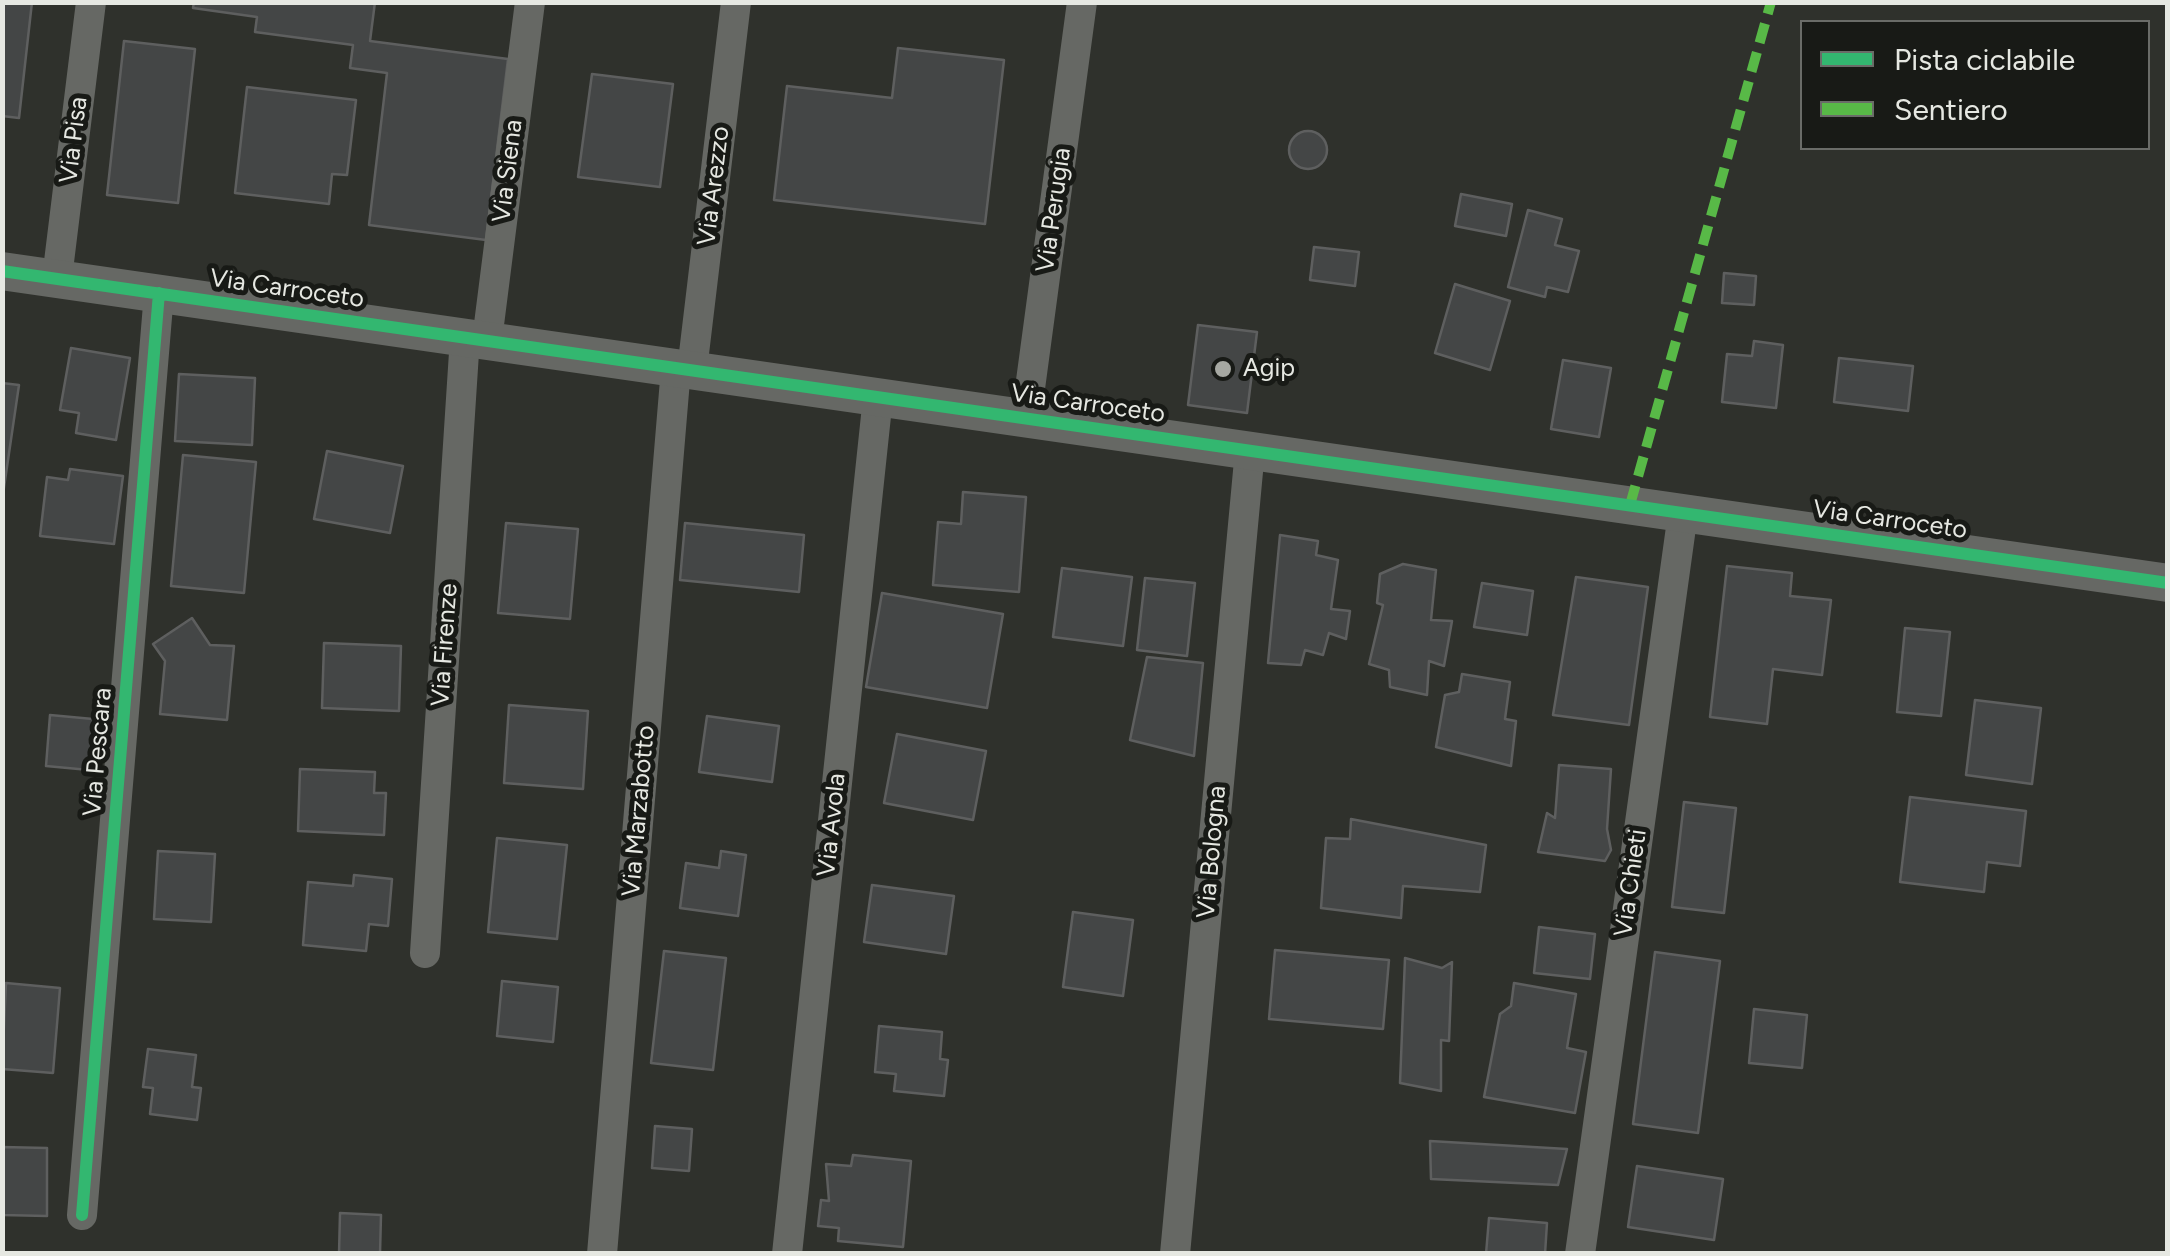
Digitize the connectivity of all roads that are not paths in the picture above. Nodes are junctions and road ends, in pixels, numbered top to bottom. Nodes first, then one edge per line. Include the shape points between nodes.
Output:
1 (91, 2) edge
2 (530, 2) edge
3 (736, 2) edge
4 (1082, 2) edge
5 (2, 270) edge
6 (57, 278) junction
7 (159, 293) junction
8 (476, 339) junction
9 (684, 369) junction
10 (878, 397) junction
11 (1026, 418) junction
12 (1250, 450) junction
13 (1683, 513) junction
14 (2168, 583) edge
15 (426, 954) dead end
16 (82, 1214) dead end
17 (602, 1254) edge
18 (787, 1254) edge
19 (1175, 1254) edge
20 (1580, 1254) edge

1 - 6 street, Via Pisa
2 - 8 street, Via Siena
3 - 9 street, Via Arezzo
4 - 11 street, Via Perugia
5 - 6 street, Via Carroceto
6 - 7 street, Via Carroceto
7 - 8 street, Via Carroceto
7 - 16 street, Via Pescara
8 - 9 street, Via Carroceto
8 - 15 street, Via Firenze
9 - 10 street, Via Carroceto
9 - 17 street, Via Marzabotto
10 - 11 street, Via Carroceto
10 - 18 street, Via Avola
11 - 12 street, Via Carroceto
12 - 13 street, Via Carroceto
12 - 19 street, Via Bologna
13 - 14 street, Via Carroceto
13 - 20 street, Via Chieti

